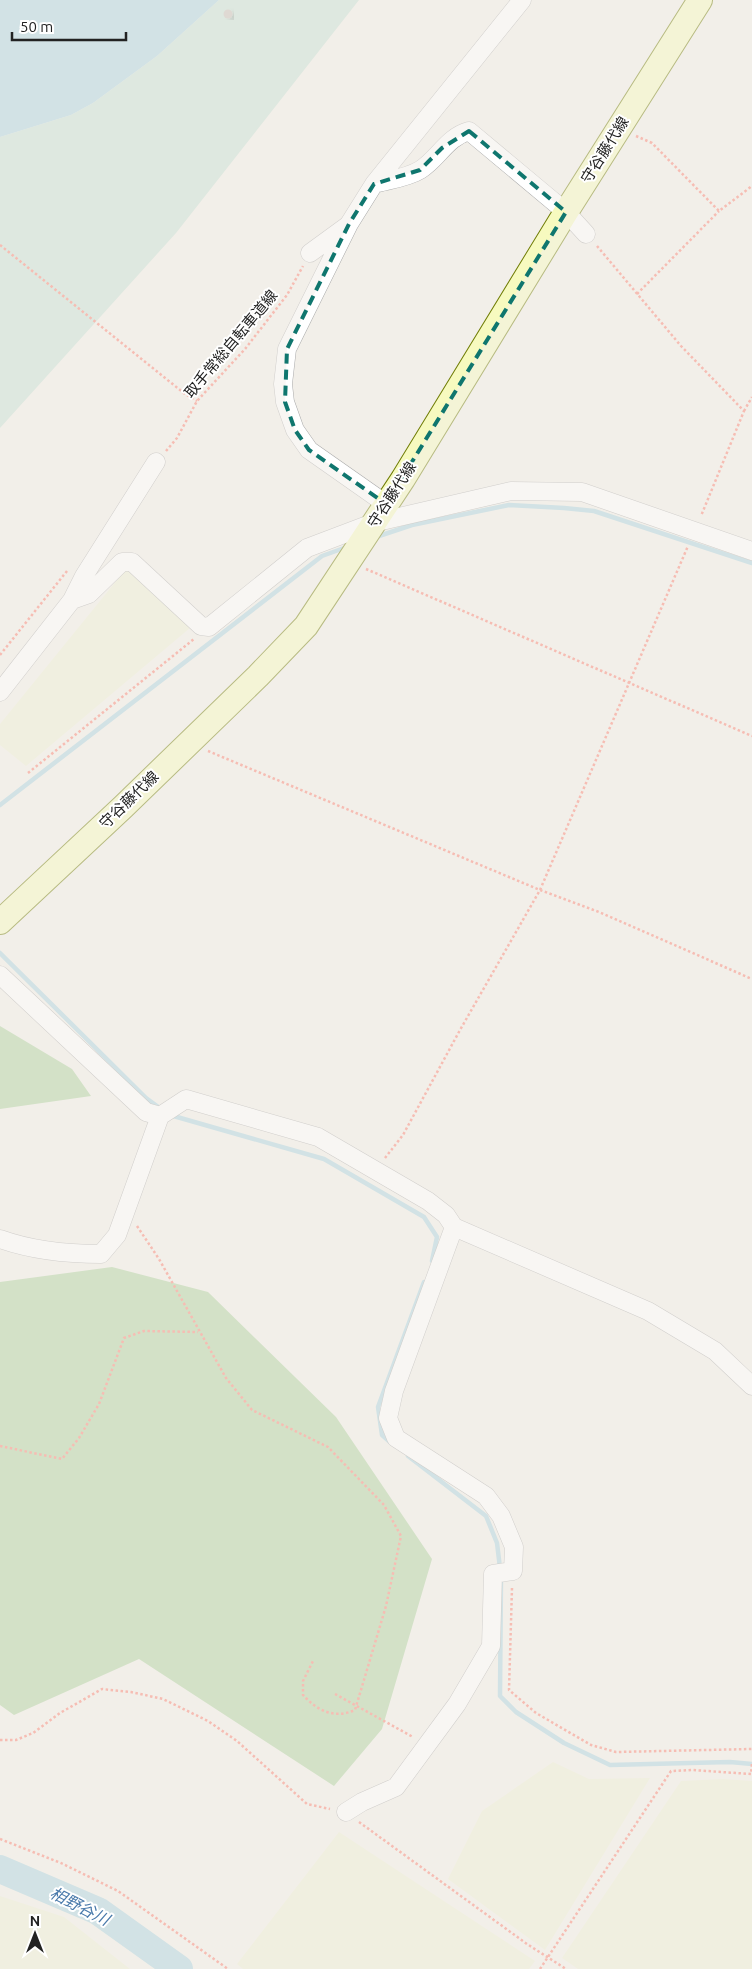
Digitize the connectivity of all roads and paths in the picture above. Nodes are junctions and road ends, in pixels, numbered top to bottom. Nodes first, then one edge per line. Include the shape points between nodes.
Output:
1 (522, 0) edge
2 (700, 0) edge
3 (618, 129) junction
4 (374, 184) junction
5 (752, 186) edge
6 (719, 211) junction
7 (566, 212) junction
8 (349, 224) junction
9 (586, 234) joint
10 (0, 245) edge
11 (310, 253) joint
12 (637, 294) junction
13 (752, 397) edge
14 (197, 401) junction
15 (744, 411) junction
16 (156, 462) joint
17 (376, 518) junction
18 (694, 532) junction
19 (752, 551) edge
20 (350, 559) junction
21 (68, 570) dead end
22 (72, 600) junction
23 (209, 627) junction
24 (0, 655) edge
25 (630, 682) junction
26 (0, 692) edge
27 (752, 736) edge
28 (188, 743) junction
29 (28, 773) dead end
30 (540, 890) junction
31 (0, 922) edge
32 (0, 975) edge
33 (752, 979) edge
34 (165, 1113) junction
35 (377, 1170) junction
36 (126, 1210) junction
37 (454, 1228) junction
38 (0, 1239) edge
39 (199, 1332) junction
40 (752, 1386) edge
41 (0, 1446) edge
42 (513, 1570) junction
43 (313, 1661) dead end
44 (335, 1694) dead end
45 (356, 1706) junction
46 (0, 1740) edge
47 (426, 1744) junction
48 (752, 1749) edge
49 (752, 1763) edge
50 (346, 1812) junction
51 (0, 1839) edge
52 (548, 1956) junction
53 (228, 1969) edge
54 (540, 1969) edge
55 (566, 1969) edge

1 - 4 street
2 - 3 main road, 守谷藤代線
3 - 6 path via 652,143
3 - 7 main road, 守谷藤代線
4 - 7 street via 420,170 442,148 469,131
4 - 8 street
5 - 6 path
6 - 12 path
7 - 9 street
7 - 17 main road, 守谷藤代線
8 - 11 street
8 - 17 street via 288,349 283,384 285,402 295,430 309,450
9 - 12 path
10 - 14 path via 184,394
11 - 14 path, 取手常総自転車道線 via 287,294 251,341
12 - 15 path via 681,346
13 - 15 path
14 - 16 path, 取手常総自転車道線 via 177,438
15 - 18 path
16 - 22 street
17 - 18 street via 511,491 582,492
17 - 20 main road, 守谷藤代線
17 - 23 street via 307,548
18 - 19 street
18 - 25 path
20 - 25 path
20 - 28 main road, 守谷藤代線 via 306,626
21 - 24 path
22 - 23 street via 89,594 122,562 132,562 201,626
22 - 26 street
23 - 29 path
25 - 27 path
25 - 30 path
28 - 30 path
28 - 31 main road, 守谷藤代線
30 - 33 path via 599,912
30 - 35 path via 403,1134
32 - 34 street via 146,1112
34 - 35 street via 186,1099 318,1136
34 - 36 street
35 - 37 street via 428,1201 446,1215
36 - 38 street via 116,1236 101,1254 64,1254
36 - 39 path via 159,1259
37 - 40 street via 648,1311 715,1351
37 - 42 street via 394,1391 388,1418 396,1438 486,1496 501,1516 514,1547
39 - 41 path via 144,1331 124,1338 99,1404 62,1459
39 - 45 path via 226,1378 252,1410 328,1447 384,1505 401,1536 386,1606
42 - 47 street via 493,1574 491,1646 457,1704
42 - 48 path via 509,1690 536,1713 591,1745 616,1752
43 - 45 path via 303,1681 303,1695 313,1707 344,1715 355,1710
44 - 45 path
45 - 47 path
46 - 50 path via 16,1740 33,1733 102,1689 131,1692 163,1699 208,1721 237,1741 307,1804
47 - 50 street via 396,1787
49 - 52 path via 751,1774 672,1771
50 - 52 path
51 - 53 path via 61,1863 118,1891
52 - 54 path
52 - 55 path

